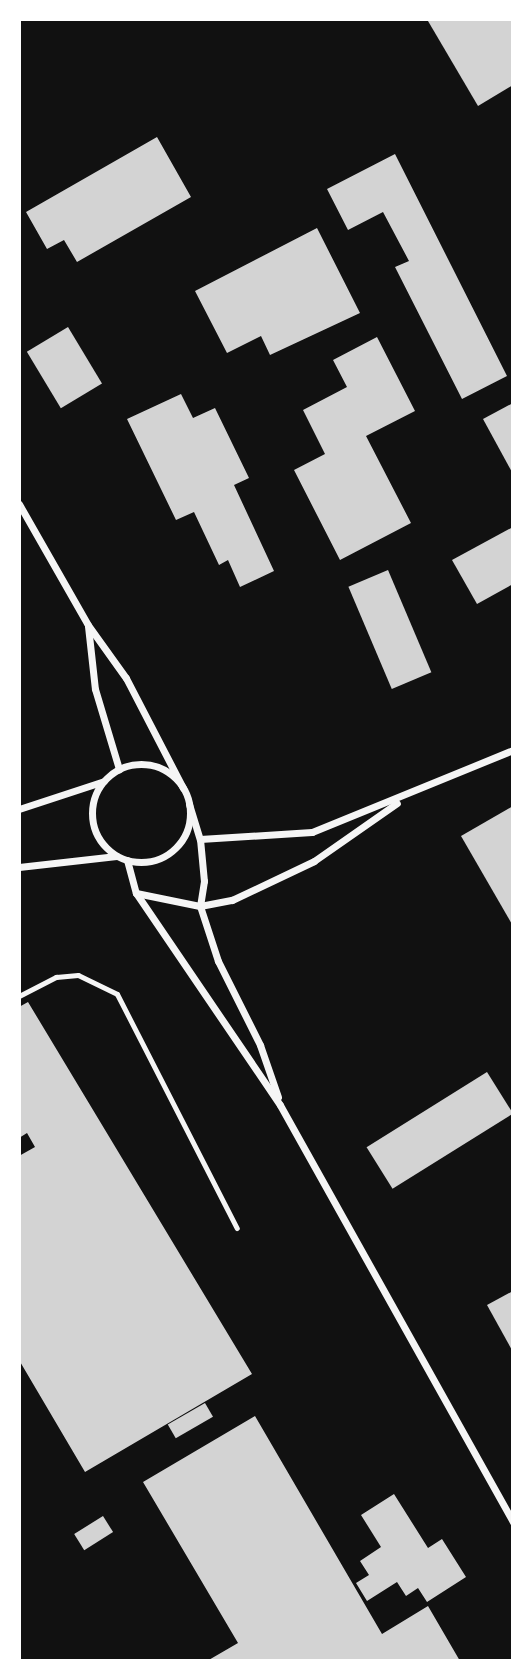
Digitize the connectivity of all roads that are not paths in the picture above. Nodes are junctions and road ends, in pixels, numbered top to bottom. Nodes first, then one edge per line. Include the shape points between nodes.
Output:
1 (19, 503) edge
2 (88, 625) junction
3 (513, 750) edge
4 (119, 769) junction
5 (104, 780) junction
6 (183, 788) junction
7 (406, 796) junction
8 (189, 804) junction
9 (19, 809) edge
10 (200, 839) junction
11 (116, 856) junction
12 (127, 860) junction
13 (19, 867) edge
14 (136, 893) junction
15 (200, 906) junction
16 (19, 996) edge
17 (280, 1105) junction
18 (237, 1228) dead end
19 (513, 1522) edge

1 - 2 street
2 - 4 street via 95,690
2 - 6 street via 125,678
3 - 7 street
4 - 5 street
4 - 6 street via 147,764 161,769
5 - 9 street
5 - 11 street via 96,793 93,821 97,835
6 - 8 street
7 - 10 street via 312,832
7 - 15 street via 314,861 232,900
8 - 10 street
8 - 12 street via 187,829 174,850 160,859
10 - 15 street via 204,881
11 - 12 street
11 - 13 street
12 - 14 street
14 - 15 street
14 - 17 street
15 - 17 street via 218,961 260,1045
16 - 18 lane via 56,977 78,975 117,994
17 - 19 street

